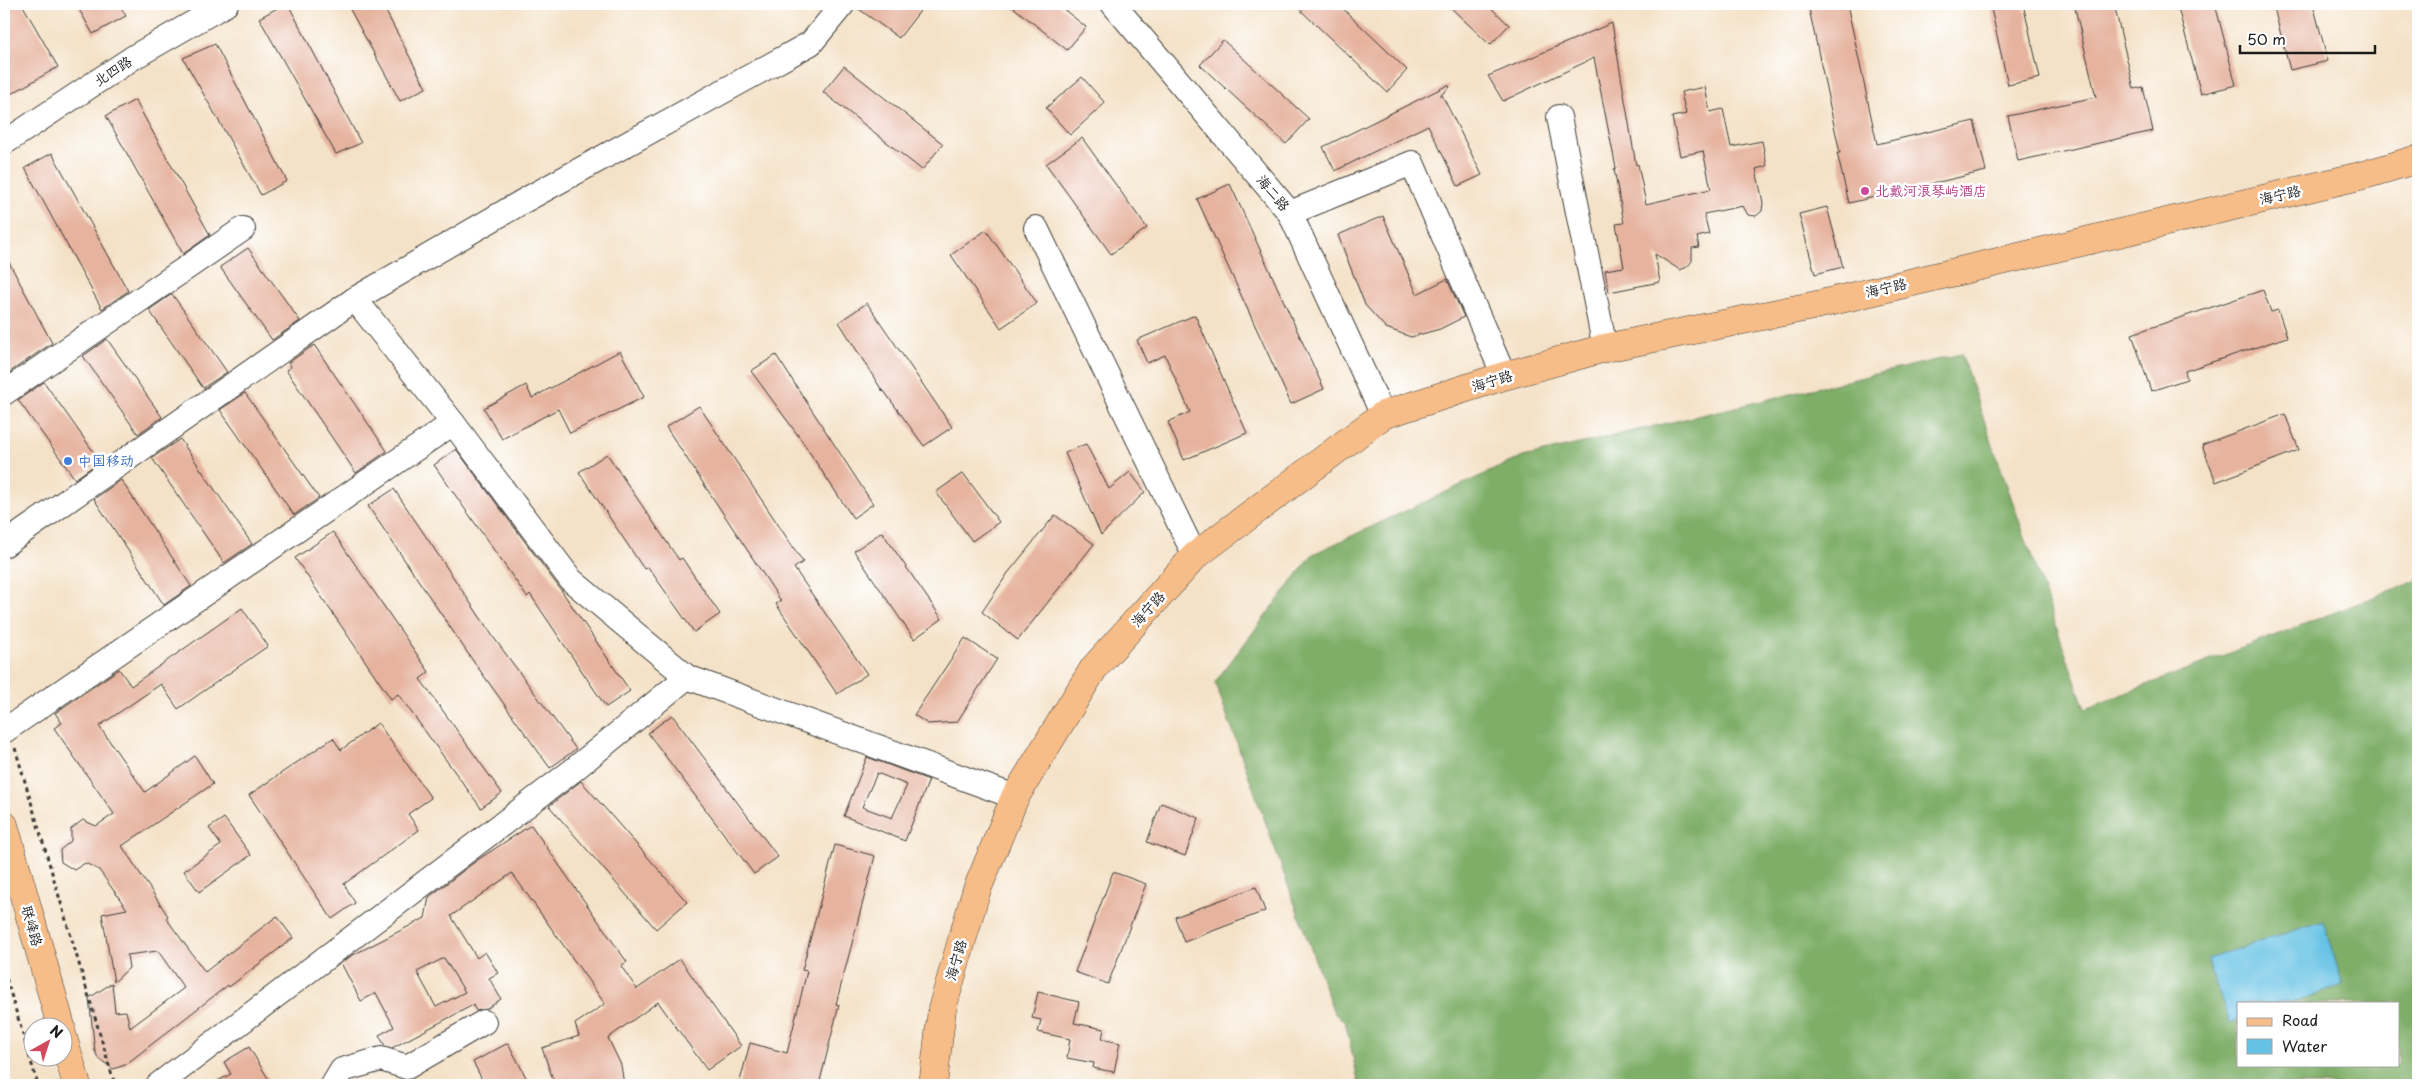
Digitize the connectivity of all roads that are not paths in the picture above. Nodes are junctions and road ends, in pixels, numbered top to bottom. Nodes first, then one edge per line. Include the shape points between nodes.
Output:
1 (226, 4) edge
2 (843, 4) edge
3 (1113, 4) edge
4 (1559, 117) dead end
5 (4, 144) edge
6 (2418, 159) edge
7 (1290, 213) junction
8 (1036, 228) dead end
9 (243, 229) dead end
10 (355, 299) junction
11 (1605, 348) junction
12 (1504, 376) junction
13 (4, 393) edge
14 (1383, 415) junction
15 (453, 423) junction
16 (4, 545) edge
17 (1195, 556) junction
18 (687, 677) junction
19 (6, 729) edge
20 (1015, 797) junction
21 (4, 824) edge
22 (57, 1016) edge
23 (484, 1022) dead end
24 (71, 1066) edge
25 (77, 1085) edge
26 (158, 1085) edge
27 (333, 1085) edge
28 (932, 1085) edge

1 - 5 street, 北四路 via 134,57
2 - 10 street via 811,43 528,199
3 - 7 street, 海二路
4 - 11 street
6 - 11 main road, 海宁路 via 2364,175 1812,306
7 - 12 street via 1412,163
7 - 14 street, 海二路
8 - 17 street
9 - 13 street
10 - 15 street
10 - 16 street
11 - 12 main road, 海宁路
12 - 14 main road, 海宁路
14 - 17 main road, 海宁路
15 - 18 street via 571,580
15 - 19 street
17 - 20 main road, 海宁路 via 1094,668
18 - 20 street
18 - 26 street via 572,771
20 - 28 main road, 海宁路 via 976,892 942,1009
21 - 22 main road, 联峰路
23 - 27 street via 407,1067 382,1059 342,1070
24 - 25 main road

